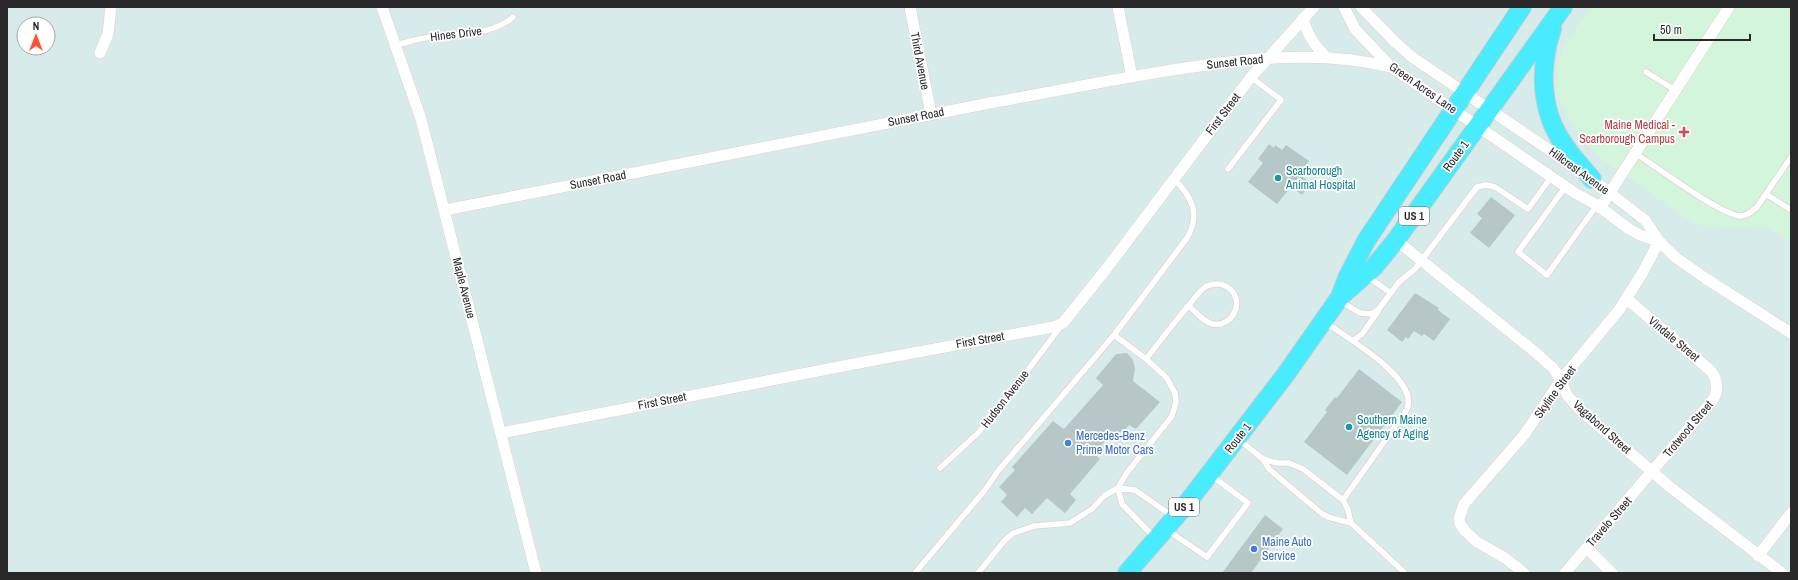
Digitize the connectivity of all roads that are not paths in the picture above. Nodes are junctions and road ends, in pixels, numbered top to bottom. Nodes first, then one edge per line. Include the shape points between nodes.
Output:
1 (111, 7) edge
2 (382, 7) edge
3 (910, 7) edge
4 (1118, 7) edge
5 (1314, 7) edge
6 (1344, 7) edge
7 (1361, 7) edge
8 (1522, 7) edge
9 (1729, 7) edge
10 (1560, 12) edge
11 (513, 17) dead end
12 (1303, 18) junction
13 (396, 44) junction
14 (100, 53) dead end
15 (1266, 58) junction
16 (1327, 58) junction
17 (1391, 67) junction
18 (1646, 72) dead end
19 (1132, 77) junction
20 (1250, 77) junction
21 (1675, 90) junction
22 (1465, 94) junction
23 (1490, 109) junction
24 (1454, 110) junction
25 (931, 114) junction
26 (1478, 126) junction
27 (1635, 153) junction
28 (1791, 157) edge
29 (1228, 168) dead end
30 (1552, 176) junction
31 (1174, 179) junction
32 (1592, 179) junction
33 (1566, 186) junction
34 (1610, 193) junction
35 (1766, 194) junction
36 (1599, 207) junction
37 (444, 210) junction
38 (1791, 210) edge
39 (1396, 240) junction
40 (1659, 241) junction
41 (1421, 260) junction
42 (1366, 275) junction
43 (1391, 293) junction
44 (1340, 299) junction
45 (1627, 299) junction
46 (1383, 305) junction
47 (1189, 306) junction
48 (1324, 321) junction
49 (1063, 323) junction
50 (1791, 333) edge
51 (1114, 335) junction
52 (1353, 341) junction
53 (1146, 359) junction
54 (1561, 380) junction
55 (1717, 383) joint
56 (501, 433) junction
57 (1238, 438) junction
58 (1263, 459) junction
59 (940, 468) dead end
60 (1653, 471) junction
61 (1210, 474) junction
62 (1118, 488) junction
63 (1343, 500) junction
64 (1791, 513) edge
65 (1351, 523) junction
66 (1165, 528) junction
67 (1587, 548) junction
68 (1758, 556) junction
69 (536, 573) edge
70 (915, 573) edge
71 (978, 573) edge
72 (1126, 573) edge
73 (1405, 573) edge
74 (1524, 573) edge
75 (1565, 573) edge
76 (1612, 573) edge
77 (1782, 573) edge

1 - 14 street via 108,34
2 - 13 street, Maple Avenue
3 - 25 street, Third Avenue
4 - 19 street
5 - 12 street, First Street
6 - 17 street, Green Acres Lane via 1355,29
7 - 22 street, Green Acres Lane via 1395,42
8 - 22 main road, Route 1 / US 1
9 - 21 street
10 - 23 main road, Route 1 / US 1
10 - 32 main road via 1548,41 1545,59 1546,102 1560,138
11 - 13 lane, Hines Drive via 506,24 493,29
12 - 15 street, First Street
12 - 16 street via 1310,38
13 - 37 street, Maple Avenue
15 - 16 street, Sunset Road
15 - 19 street, Sunset Road via 1220,62
15 - 20 street, First Street
16 - 17 street, Sunset Road
17 - 24 street, Green Acres Lane
18 - 21 lane
19 - 25 street, Sunset Road
20 - 29 lane via 1281,100
20 - 31 street, First Street
21 - 27 street
22 - 23 street, Green Acres Lane
22 - 24 main road, Route 1 / US 1
23 - 26 main road, Route 1 / US 1
23 - 32 street, Hillcrest Avenue
24 - 26 street, Green Acres Lane
24 - 44 main road, Route 1 / US 1 via 1366,241 1347,278
25 - 37 street, Sunset Road
26 - 30 street, Hillcrest Avenue
26 - 39 main road, Route 1 / US 1
27 - 34 street
27 - 35 lane via 1721,210 1736,215 1746,216
28 - 35 lane
30 - 33 street, Hillcrest Avenue
30 - 41 lane via 1528,209 1495,187 1476,187
31 - 49 street, First Street
31 - 51 lane via 1187,195 1195,213 1192,230
32 - 34 street, Hillcrest Avenue
33 - 36 street, Hillcrest Avenue
33 - 36 lane via 1518,252 1547,275
34 - 36 street
34 - 40 street, Hillcrest Avenue via 1645,220
35 - 38 lane
36 - 40 street, Hillcrest Avenue via 1629,229
37 - 56 street, Maple Avenue
39 - 41 street, Vagabond Street
39 - 42 main road, Route 1 / US 1
40 - 45 street, Skyline Street
40 - 50 street, Hillcrest Avenue via 1675,257 1705,278
41 - 43 lane
41 - 54 street, Vagabond Street via 1535,352 1553,368
42 - 43 lane
42 - 44 main road, Route 1 / US 1
43 - 46 lane
44 - 46 lane via 1365,315 1371,314
44 - 48 main road, Route 1 / US 1
45 - 54 street, Skyline Street
45 - 55 street, Vindale Street via 1711,371
46 - 52 lane via 1362,334
47 - 47 lane via 1206,322 1217,324 1231,319 1237,302 1233,292 1227,287 1213,284 1203,289
47 - 53 lane
48 - 52 lane
48 - 57 main road, Route 1 / US 1
49 - 56 street, First Street via 1053,327
49 - 59 lane, Hudson Avenue via 995,414 978,434
51 - 53 lane
51 - 70 lane
52 - 63 lane via 1402,382 1409,396 1409,406
53 - 62 lane via 1171,384 1175,393 1175,409
54 - 60 street, Vagabond Street via 1567,395 1580,410
54 - 74 street, Skyline Street via 1524,435 1464,504 1459,518 1462,527 1471,538 1505,558
55 - 60 street, Trotwood Street via 1712,401
56 - 69 street, Maple Avenue
57 - 58 lane
57 - 61 main road, Route 1 / US 1
58 - 63 lane via 1289,463 1303,469
58 - 65 lane via 1269,470 1321,513
60 - 67 street, Travelo Street
60 - 68 street, Vagabond Street via 1670,488
61 - 66 main road, Route 1 / US 1
61 - 66 lane via 1248,503 1207,557
62 - 66 lane via 1135,490
62 - 66 lane via 1122,504
62 - 71 lane via 1070,523 1034,526 1014,533
63 - 65 lane
64 - 68 street
65 - 73 lane
66 - 72 main road, Route 1 / US 1
67 - 75 street, Travelo Street
67 - 76 street
68 - 77 street, Vagabond Street

